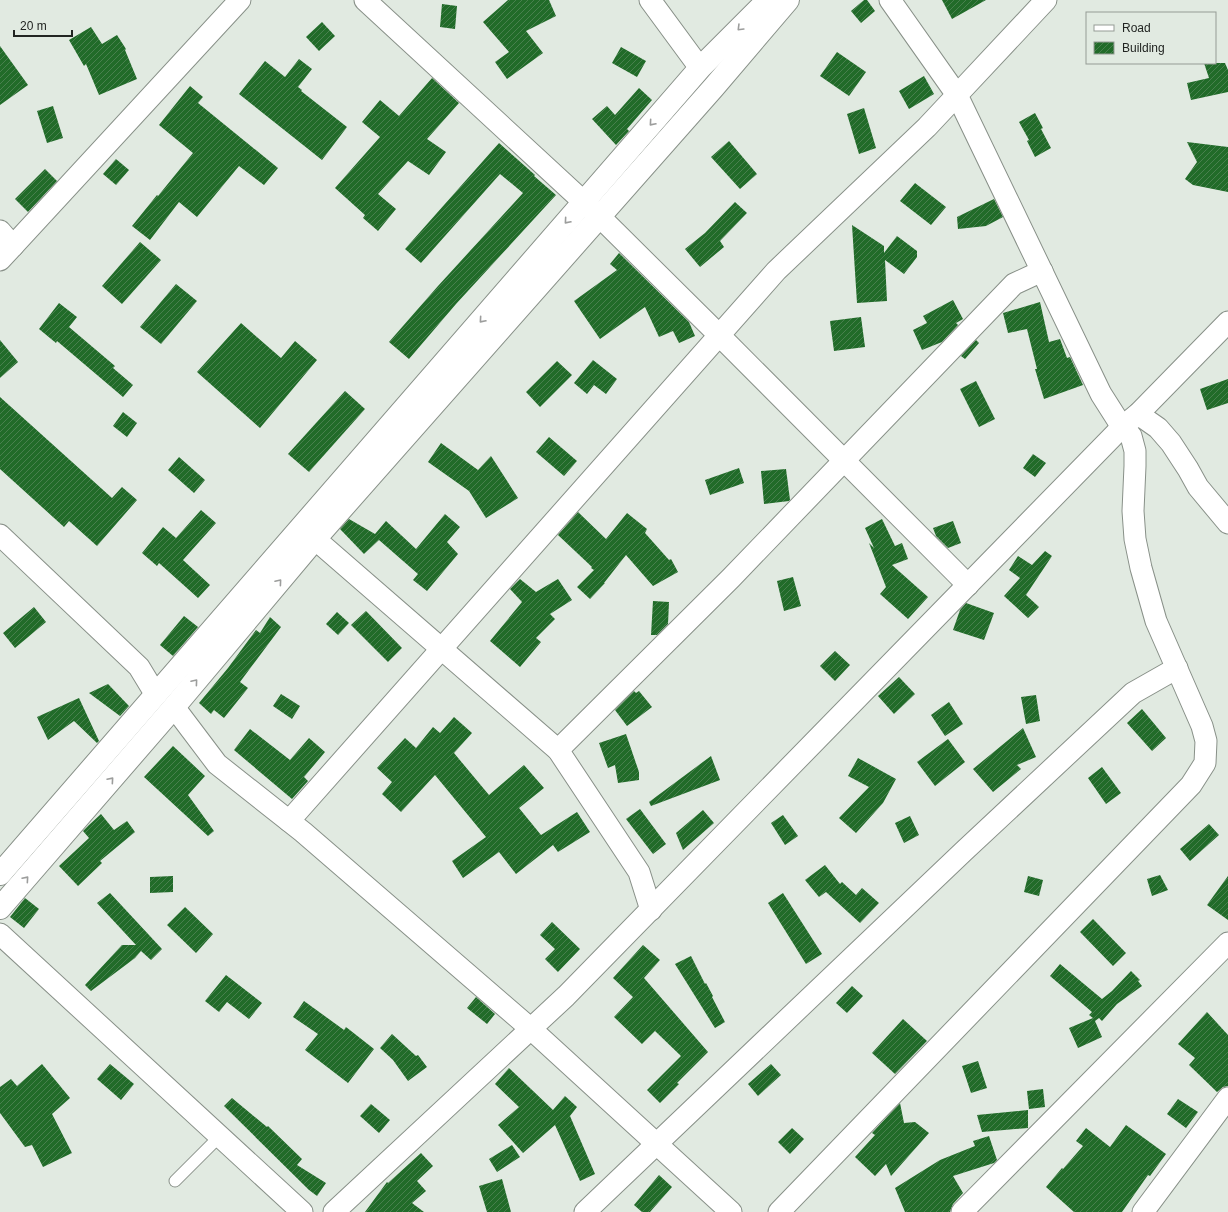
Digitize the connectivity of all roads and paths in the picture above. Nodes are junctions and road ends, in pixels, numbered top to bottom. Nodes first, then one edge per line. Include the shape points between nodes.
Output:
1 (240, 0) edge
2 (365, 0) edge
3 (650, 0) edge
4 (768, 0) edge
5 (788, 0) edge
6 (890, 0) edge
7 (1046, 0) edge
8 (700, 68) junction
9 (957, 95) junction
10 (583, 202) junction
11 (600, 217) junction
12 (4, 246) edge
13 (1042, 272) junction
14 (1228, 322) edge
15 (720, 336) junction
16 (1138, 414) junction
17 (1122, 427) junction
18 (844, 461) junction
19 (1228, 523) edge
20 (309, 533) junction
21 (0, 534) edge
22 (968, 585) junction
23 (442, 649) junction
24 (1177, 668) junction
25 (156, 695) junction
26 (174, 707) junction
27 (558, 750) junction
28 (289, 821) junction
29 (0, 874) edge
30 (0, 908) edge
31 (651, 910) junction
32 (0, 934) edge
33 (1228, 943) edge
34 (531, 1028) junction
35 (1228, 1098) edge
36 (220, 1136) junction
37 (657, 1144) junction
38 (175, 1182) dead end
39 (302, 1212) edge
40 (334, 1212) edge
41 (585, 1212) edge
42 (731, 1212) edge
43 (779, 1212) edge
44 (962, 1212) edge
45 (1143, 1212) edge

1 - 12 street
2 - 10 street
3 - 8 street
4 -> 8 street
5 - 11 street
6 - 9 street
7 - 9 street
8 -> 10 street
9 - 13 street
9 - 15 street via 927,127 776,271
10 - 11 street
10 -> 20 street
11 - 15 street
11 - 20 street
13 - 17 street via 1101,394
13 - 18 street via 1014,284
14 - 16 street
15 - 18 street
15 - 23 street
16 - 17 street
16 - 19 street via 1158,428 1188,469 1198,488
17 - 22 street
17 - 24 street via 1131,436 1135,451 1133,511 1141,568 1156,620
18 - 22 street
18 - 27 street
20 - 23 street
20 - 25 street
26 -> 20 street
21 - 25 street via 139,667
22 - 31 street
23 - 27 street
23 - 28 street
24 - 37 street via 1133,693
24 - 43 street via 1206,741 1205,763 1191,786
25 - 29 street
26 - 28 street via 217,764
30 -> 26 street
27 - 31 street via 639,872
28 - 34 street
31 - 34 street
32 - 36 street
33 - 44 street
34 - 37 street
34 - 40 street
35 - 45 street
36 - 38 lane
36 - 39 street
37 - 41 street
37 - 42 street

